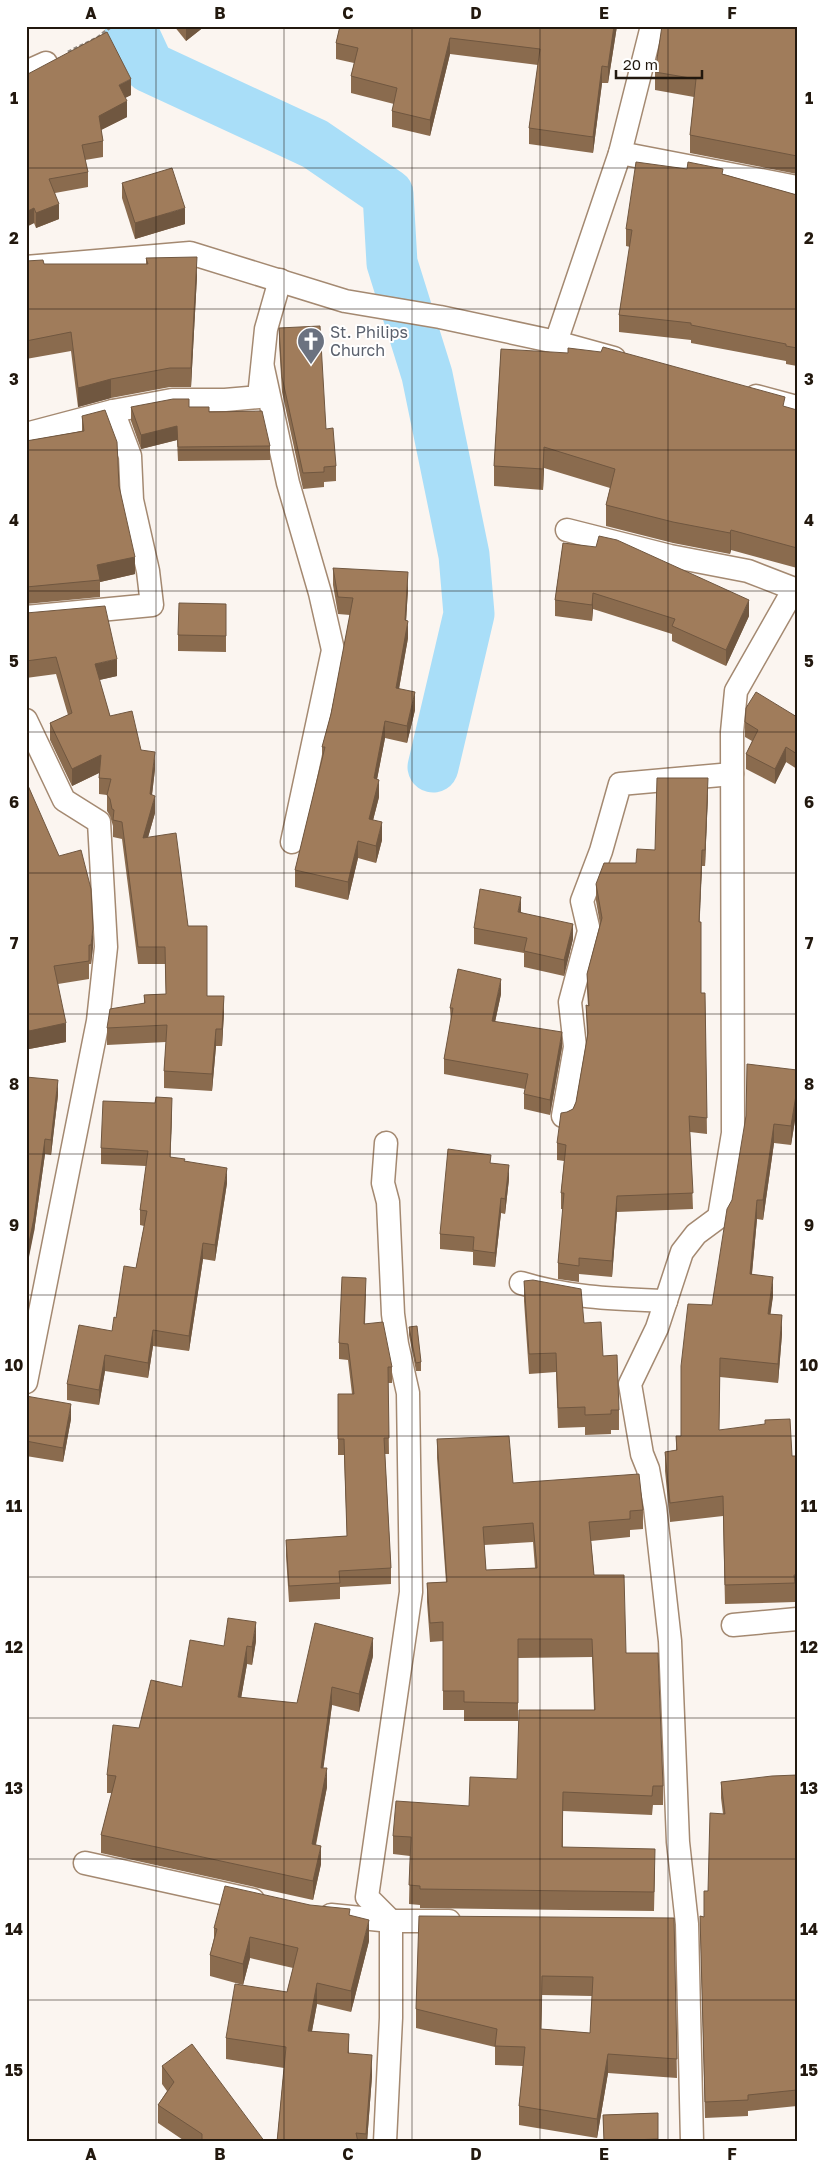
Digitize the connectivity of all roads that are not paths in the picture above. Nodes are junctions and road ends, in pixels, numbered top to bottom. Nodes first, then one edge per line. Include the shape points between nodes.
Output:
1 (652, 26) edge
2 (620, 153) junction
3 (797, 187) edge
4 (26, 267) edge
5 (280, 280) junction
6 (556, 342) junction
7 (633, 363) edge
8 (263, 368) junction
9 (739, 392) edge
10 (797, 407) edge
11 (113, 412) junction
12 (26, 434) edge
13 (567, 530) dead end
14 (796, 590) edge
15 (26, 618) edge
16 (26, 720) edge
17 (732, 774) junction
18 (292, 842) dead end
19 (563, 1116) edge
20 (386, 1143) dead end
21 (521, 1283) dead end
22 (666, 1301) junction
23 (26, 1382) edge
24 (797, 1619) edge
25 (733, 1625) dead end
26 (85, 1863) dead end
27 (275, 1905) edge
28 (313, 1913) edge
29 (391, 1921) junction
30 (468, 1921) edge
31 (385, 2142) edge
32 (692, 2142) edge

1 - 2 street
2 - 3 street
2 - 6 street
4 - 5 street via 190,253
5 - 6 street via 345,301
5 - 8 street via 266,329
6 - 7 street
8 - 11 street via 259,397 172,400
8 - 18 street via 288,484 333,650
9 - 10 street
11 - 12 street
11 - 15 street via 130,456 132,500 152,605
13 - 14 street via 670,556 748,570
14 - 17 street via 736,691
16 - 23 street via 64,800 98,822 106,947 98,1021
17 - 19 street via 620,784 601,851 582,901 589,931 570,1002 575,1047
17 - 22 street via 733,1133 719,1217 696,1234 682,1252
20 - 29 street via 384,1182 388,1202 393,1314 408,1393 411,1592 367,1897
21 - 22 street via 593,1298
22 - 32 street via 630,1384 655,1507 670,1640 678,1923
24 - 25 street
26 - 27 street
28 - 29 street
29 - 30 street
29 - 31 street

